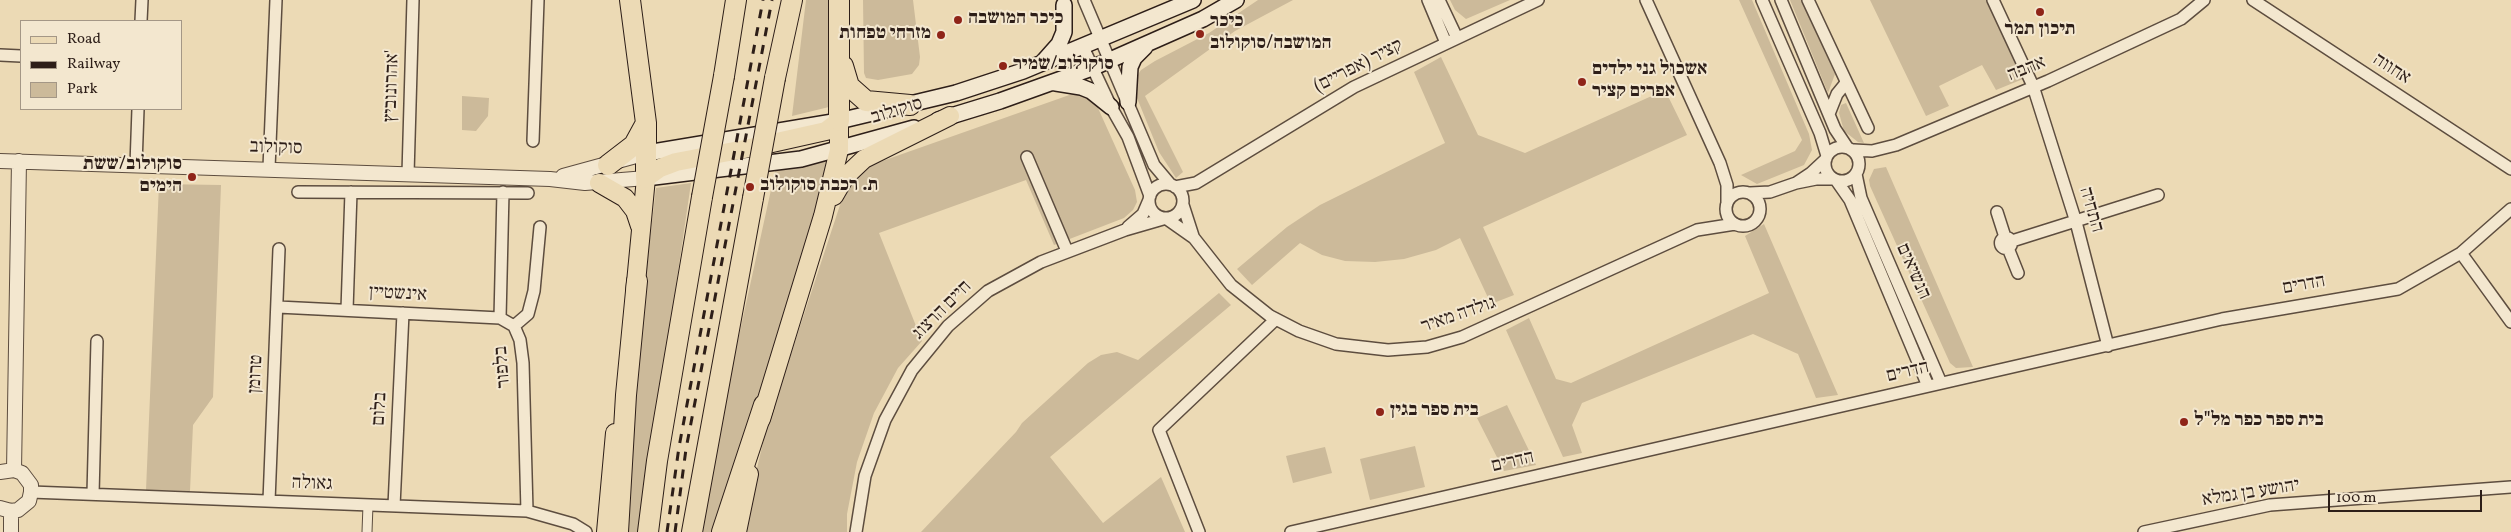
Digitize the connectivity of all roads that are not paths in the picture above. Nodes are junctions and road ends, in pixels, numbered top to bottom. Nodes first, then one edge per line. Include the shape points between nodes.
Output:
1 (142, 0) edge
2 (276, 0) edge
3 (413, 0) edge
4 (538, 0) edge
5 (630, 0) edge
6 (736, 0) edge
7 (792, 0) edge
8 (839, 0) edge
9 (1084, 0) edge
10 (1192, 0) edge
11 (1236, 0) edge
12 (1428, 0) edge
13 (1439, 0) edge
14 (1538, 0) edge
15 (1636, 0) edge
16 (1646, 0) edge
17 (1762, 0) edge
18 (1781, 0) edge
19 (1808, 0) edge
20 (1993, 0) edge
21 (2204, 0) edge
22 (2253, 0) edge
23 (1064, 5) dead end
24 (1652, 13) junction
25 (142, 20) edge
26 (1457, 38) junction
27 (1102, 40) junction
28 (1446, 43) junction
29 (1148, 44) junction
30 (1083, 47) junction
31 (839, 49) junction
32 (0, 55) edge
33 (20, 56) edge
34 (1111, 60) junction
35 (1040, 64) junction
36 (1092, 68) junction
37 (1052, 83) junction
38 (1846, 83) junction
39 (2033, 86) junction
40 (1128, 102) junction
41 (910, 105) junction
42 (1110, 107) junction
43 (138, 110) edge
44 (1829, 114) junction
45 (950, 116) junction
46 (839, 121) junction
47 (646, 123) junction
48 (1868, 128) dead end
49 (533, 141) dead end
50 (1850, 149) junction
51 (840, 150) junction
52 (647, 153) junction
53 (1027, 157) dead end
54 (1826, 157) junction
55 (0, 161) edge
56 (20, 161) junction
57 (1720, 163) junction
58 (136, 165) junction
59 (269, 168) junction
60 (2511, 169) edge
61 (408, 174) junction
62 (604, 174) junction
63 (1856, 174) junction
64 (550, 178) junction
65 (646, 178) junction
66 (1202, 179) junction
67 (1835, 179) junction
68 (1796, 183) junction
69 (1173, 186) junction
70 (1783, 189) junction
71 (298, 192) dead end
72 (351, 192) junction
73 (503, 192) junction
74 (528, 192) dead end
75 (1748, 192) junction
76 (2158, 195) dead end
77 (1149, 198) junction
78 (1726, 203) junction
79 (1183, 204) junction
80 (2511, 209) edge
81 (1760, 211) junction
82 (1997, 212) dead end
83 (823, 216) junction
84 (1165, 218) junction
85 (2076, 222) junction
86 (1735, 224) junction
87 (540, 227) dead end
88 (1125, 230) junction
89 (1697, 230) junction
90 (641, 232) junction
91 (1194, 238) junction
92 (2008, 242) junction
93 (279, 249) dead end
94 (1067, 251) junction
95 (2461, 253) junction
96 (2018, 273) dead end
97 (637, 281) junction
98 (278, 307) junction
99 (347, 310) junction
100 (403, 313) junction
101 (500, 318) junction
102 (1276, 319) junction
103 (2511, 322) edge
104 (514, 326) junction
105 (97, 341) dead end
106 (2108, 346) junction
107 (1941, 383) junction
108 (1928, 386) junction
109 (764, 405) junction
110 (14, 470) junction
111 (0, 472) edge
112 (2511, 487) edge
113 (31, 492) junction
114 (93, 494) junction
115 (269, 501) junction
116 (368, 505) junction
117 (394, 506) junction
118 (6, 510) edge
119 (527, 511) junction
120 (11, 532) edge
121 (367, 532) edge
122 (586, 532) edge
123 (606, 532) edge
124 (618, 532) edge
125 (648, 532) edge
126 (692, 532) edge
127 (722, 532) edge
128 (737, 532) edge
129 (856, 532) edge
130 (1199, 532) edge
131 (1291, 532) edge
132 (2146, 532) edge

1 - 25 street
2 - 59 street
3 - 61 street, אהרונוביץ'
4 - 49 street
5 - 47 highway
6 - 125 highway, bridge via 657,461
7 - 126 highway, bridge via 774,78
8 - 31 highway
9 - 27 street
10 - 27 main road, סוקולוב
11 - 29 main road, סוקולוב
12 - 28 street
13 - 26 street
14 - 26 street, קציר (אפריים)
15 - 24 street
16 - 24 street
17 - 54 street via 1820,133
18 - 44 street
19 - 38 street
20 - 39 street, התחיה
21 - 39 street, אהבה via 2181,19
22 - 60 street, אחווה
23 - 35 main road via 1064,32 1059,44
24 - 57 street
26 - 28 street, קציר (אפריים)
27 - 30 main road, סוקולוב
27 - 34 street
28 - 66 street, קציר (אפריים) via 1320,107
29 - 34 main road, סוקולוב
29 - 40 main road via 1130,67
30 - 35 main road, סוקולוב
30 - 36 street
31 - 41 highway via 845,77 856,94 874,104
31 - 46 highway
32 - 33 street
34 - 36 main road, סוקולוב
34 - 40 street
35 - 41 main road, סוקולוב via 998,80
36 - 37 main road, סוקולוב
36 - 42 street
37 - 42 main road via 1091,91
37 - 45 main road, סוקולוב
38 - 44 street via 1836,94
38 - 48 street
39 - 50 street, אהבה via 1896,145 1872,151
39 - 85 street, התחיה
40 - 69 street via 1154,165
41 - 46 main road, סוקולוב
42 - 77 street via 1128,137
43 - 58 street
44 - 50 street via 1835,129
45 - 51 main road, סוקולוב
45 - 83 main road via 890,144 856,166 840,185
46 - 51 main road
46 - 52 main road, סוקולוב
46 - 65 main road via 826,130 676,162
47 - 52 highway
47 - 62 highway via 634,145
50 - 54 street via 1835,148
50 - 63 street via 1860,163
51 - 65 main road, סוקולוב via 801,159
51 - 83 main road
52 - 62 street, סוקולוב
52 - 65 highway
53 - 94 street
54 - 67 street via 1827,172
54 - 68 street via 1811,174
55 - 56 street, סוקולוב
56 - 58 street, סוקולוב
56 - 110 street
57 - 75 street
57 - 78 street via 1727,185
58 - 59 street, סוקולוב
59 - 61 street, סוקולוב
61 - 64 street, סוקולוב
62 - 64 street, סוקולוב
62 - 64 street, סוקולוב
62 - 65 street, סוקולוב
62 - 90 main road via 630,204
63 - 67 street via 1848,180
63 - 107 street, הנשיאים via 1861,198
65 - 90 main road
66 - 69 street, קציר (אפריים) via 1189,185
66 - 79 street, קציר (אפריים)
67 - 68 street
67 - 108 street, הנשיאים via 1850,200
68 - 70 street
69 - 77 street via 1158,186
69 - 79 street via 1181,192
70 - 75 street
70 - 81 street
71 - 72 street
72 - 73 street
72 - 99 street
73 - 74 street
73 - 101 street
75 - 78 street via 1734,194
75 - 81 street via 1758,200
76 - 85 street
77 - 84 street via 1153,213
77 - 88 street via 1143,214
78 - 86 street via 1726,214
78 - 89 street, גולדה מאיר via 1712,220
79 - 84 street via 1175,217
79 - 91 street, גולדה מאיר
80 - 95 street, הדרים
81 - 86 street via 1750,224
82 - 92 street
83 - 109 main road
84 - 88 street, חיים הרצוג
84 - 91 street, גולדה מאיר
85 - 92 street
85 - 106 street, התחיה
86 - 89 street, גולדה מאיר
87 - 104 street, בלפור via 534,291 528,314
88 - 94 street, חיים הרצוג
89 - 102 street, גולדה מאיר via 1480,330 1427,347 1388,350 1340,344 1316,338
90 - 97 main road
91 - 102 street, גולדה מאיר via 1231,285
92 - 96 street
93 - 98 street, טרומן
94 - 129 street, חיים הרצוג via 988,291 948,326 912,370 896,396 874,447 861,496
95 - 103 street
95 - 106 street, הדרים via 2398,289 2222,319
97 - 123 main road via 612,455
97 - 124 highway
98 - 99 street, אינשטיין
98 - 115 street, טרומן
99 - 100 street, אינשטיין
100 - 101 street, אינשטיין
100 - 117 street, בלום
101 - 104 street, אינשטיין
102 - 130 street via 1159,430
104 - 119 street, בלפור via 520,340 523,363
105 - 114 street
106 - 107 street, הדרים
107 - 108 street, הדרים
108 - 131 street, הדרים
109 - 127 highway
109 - 128 main road
110 - 111 street
110 - 113 street via 27,478
112 - 132 street, יהושע בן גמלא via 2270,505
113 - 114 street, גאולה
113 - 118 street via 24,506
114 - 115 street, גאולה
115 - 116 street, גאולה
116 - 117 street, גאולה
116 - 121 street
117 - 119 street, גאולה
118 - 120 street
119 - 122 street, גאולה via 580,527

